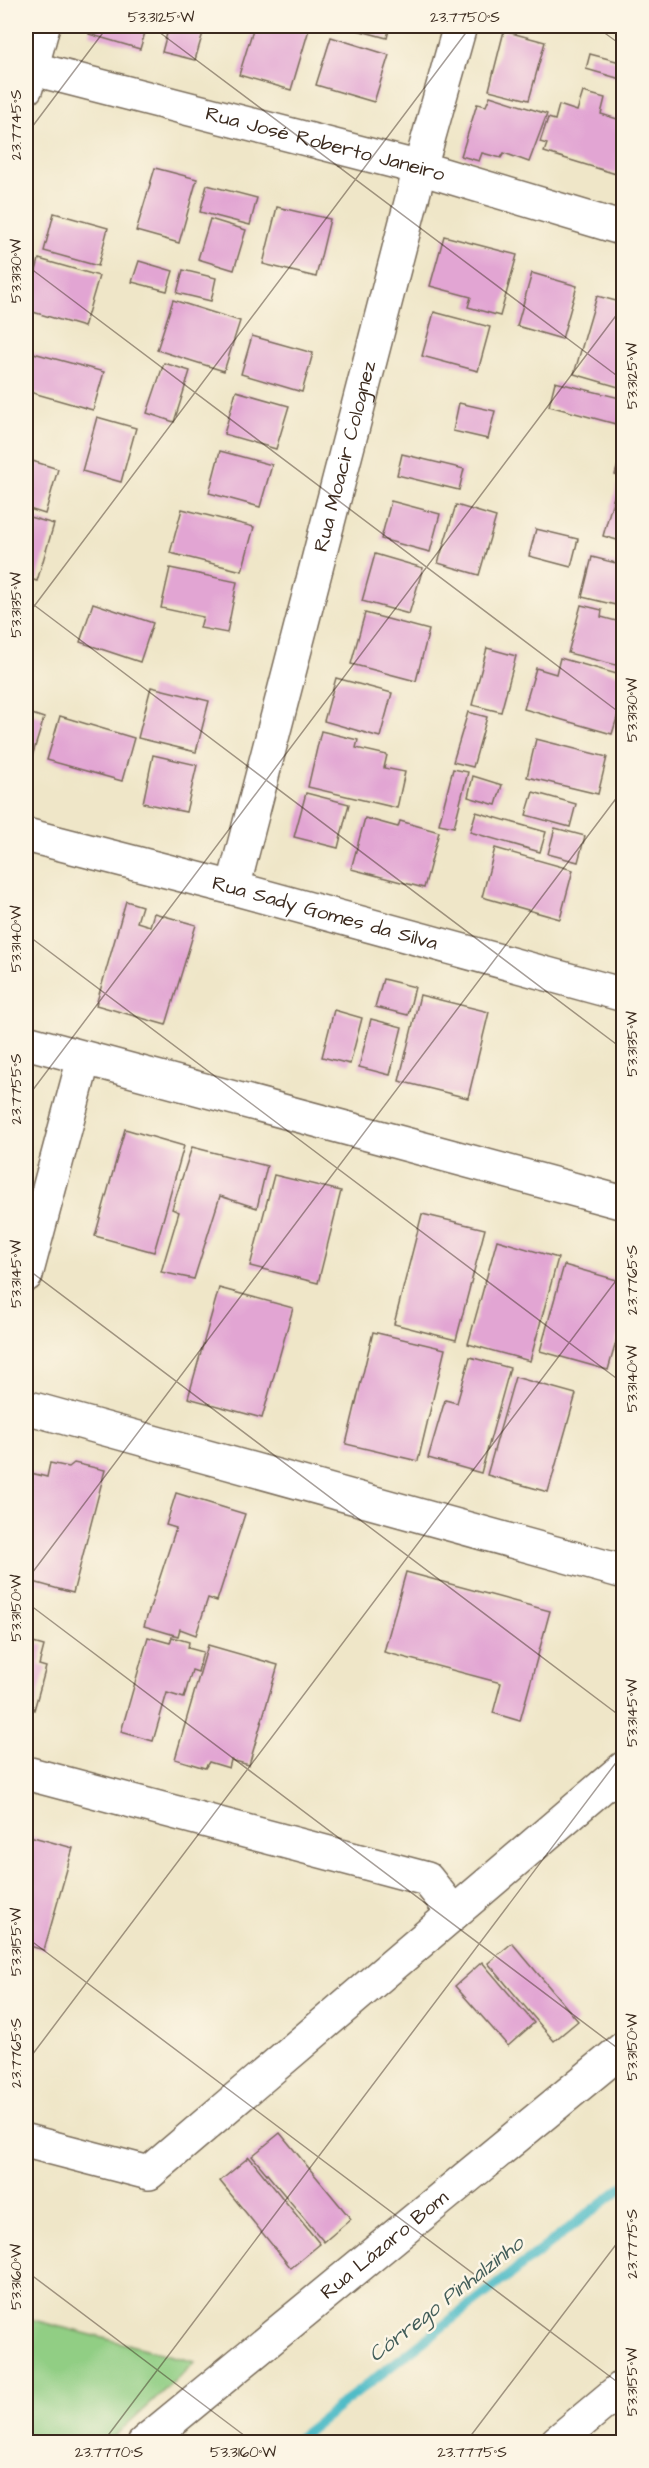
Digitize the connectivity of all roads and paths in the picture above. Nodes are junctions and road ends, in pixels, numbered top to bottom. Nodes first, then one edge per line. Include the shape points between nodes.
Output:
1 (43, 26) edge
2 (460, 26) edge
3 (27, 74) edge
4 (420, 168) junction
5 (624, 229) edge
6 (26, 835) edge
7 (233, 888) junction
8 (623, 992) edge
9 (26, 1042) edge
10 (84, 1058) junction
11 (624, 1203) edge
12 (26, 1275) edge
13 (26, 1407) edge
14 (624, 1572) edge
15 (624, 1768) edge
16 (26, 1773) edge
17 (454, 1913) junction
18 (624, 2048) edge
19 (26, 2141) edge
20 (624, 2386) edge
21 (145, 2442) edge
22 (557, 2442) edge

1 - 3 street
2 - 4 street, Rua Moacir Colognez
3 - 4 street, Rua José Roberto Janeiro
4 - 5 street, Rua José Roberto Janeiro
4 - 7 street, Rua Moacir Colognez
6 - 7 street, Rua Sady Gomes da Silva
7 - 8 street, Rua Sady Gomes da Silva
9 - 10 street
10 - 11 street
10 - 12 street
13 - 14 street
15 - 17 street
16 - 17 street via 426,1879
17 - 19 street via 149,2173
18 - 21 street, Rua Lázaro Bom
20 - 22 street

